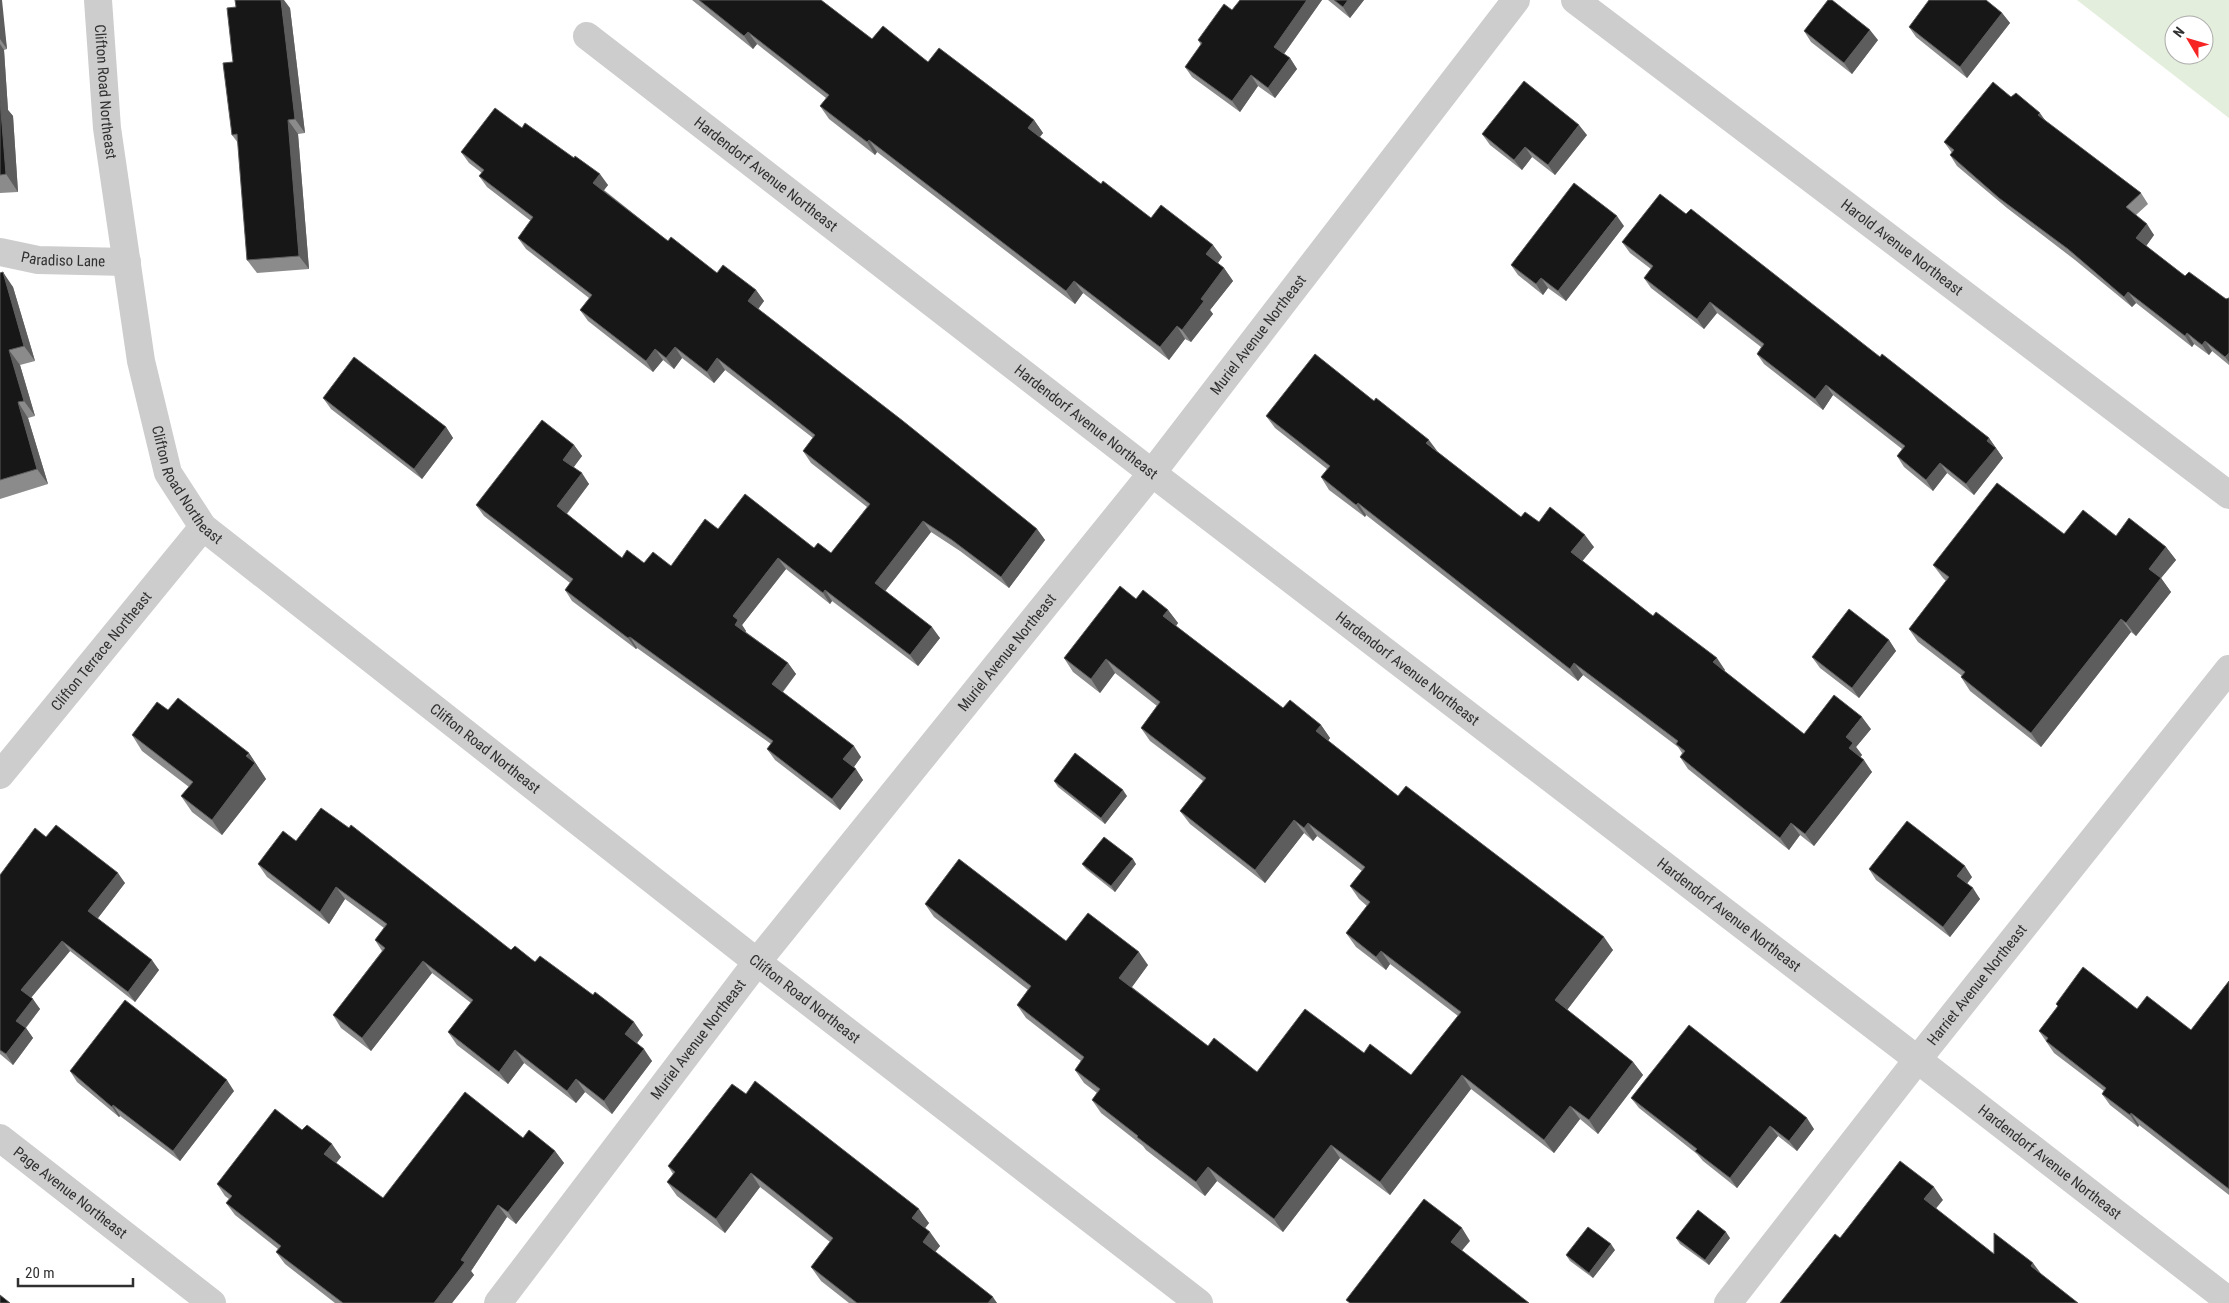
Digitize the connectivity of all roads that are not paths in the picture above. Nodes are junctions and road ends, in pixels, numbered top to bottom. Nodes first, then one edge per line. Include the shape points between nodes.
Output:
1 (98, 0) edge
2 (1516, 0) edge
3 (1575, 0) edge
4 (587, 36) dead end
5 (0, 252) edge
6 (127, 262) junction
7 (1152, 473) junction
8 (2229, 495) edge
9 (203, 527) junction
10 (2229, 669) edge
11 (0, 776) edge
12 (757, 962) junction
13 (1918, 1059) junction
14 (0, 1138) edge
15 (2229, 1301) edge
16 (212, 1303) edge
17 (498, 1303) edge
18 (1199, 1303) edge
19 (1728, 1303) edge

1 - 6 street, Clifton Road Northeast via 107,128
2 - 7 street, Muriel Avenue Northeast
3 - 8 street, Harold Avenue Northeast
4 - 7 street, Hardendorf Avenue Northeast
5 - 6 street, Paradiso Lane via 38,260
6 - 9 street, Clifton Road Northeast via 141,361 168,473
7 - 12 street, Muriel Avenue Northeast
7 - 13 street, Hardendorf Avenue Northeast
9 - 11 street, Clifton Terrace Northeast
9 - 12 street, Clifton Road Northeast
10 - 13 street, Harriet Avenue Northeast
12 - 17 street, Muriel Avenue Northeast
12 - 18 street, Clifton Road Northeast
13 - 15 street, Hardendorf Avenue Northeast
13 - 19 street, Harriet Avenue Northeast
14 - 16 street, Page Avenue Northeast

